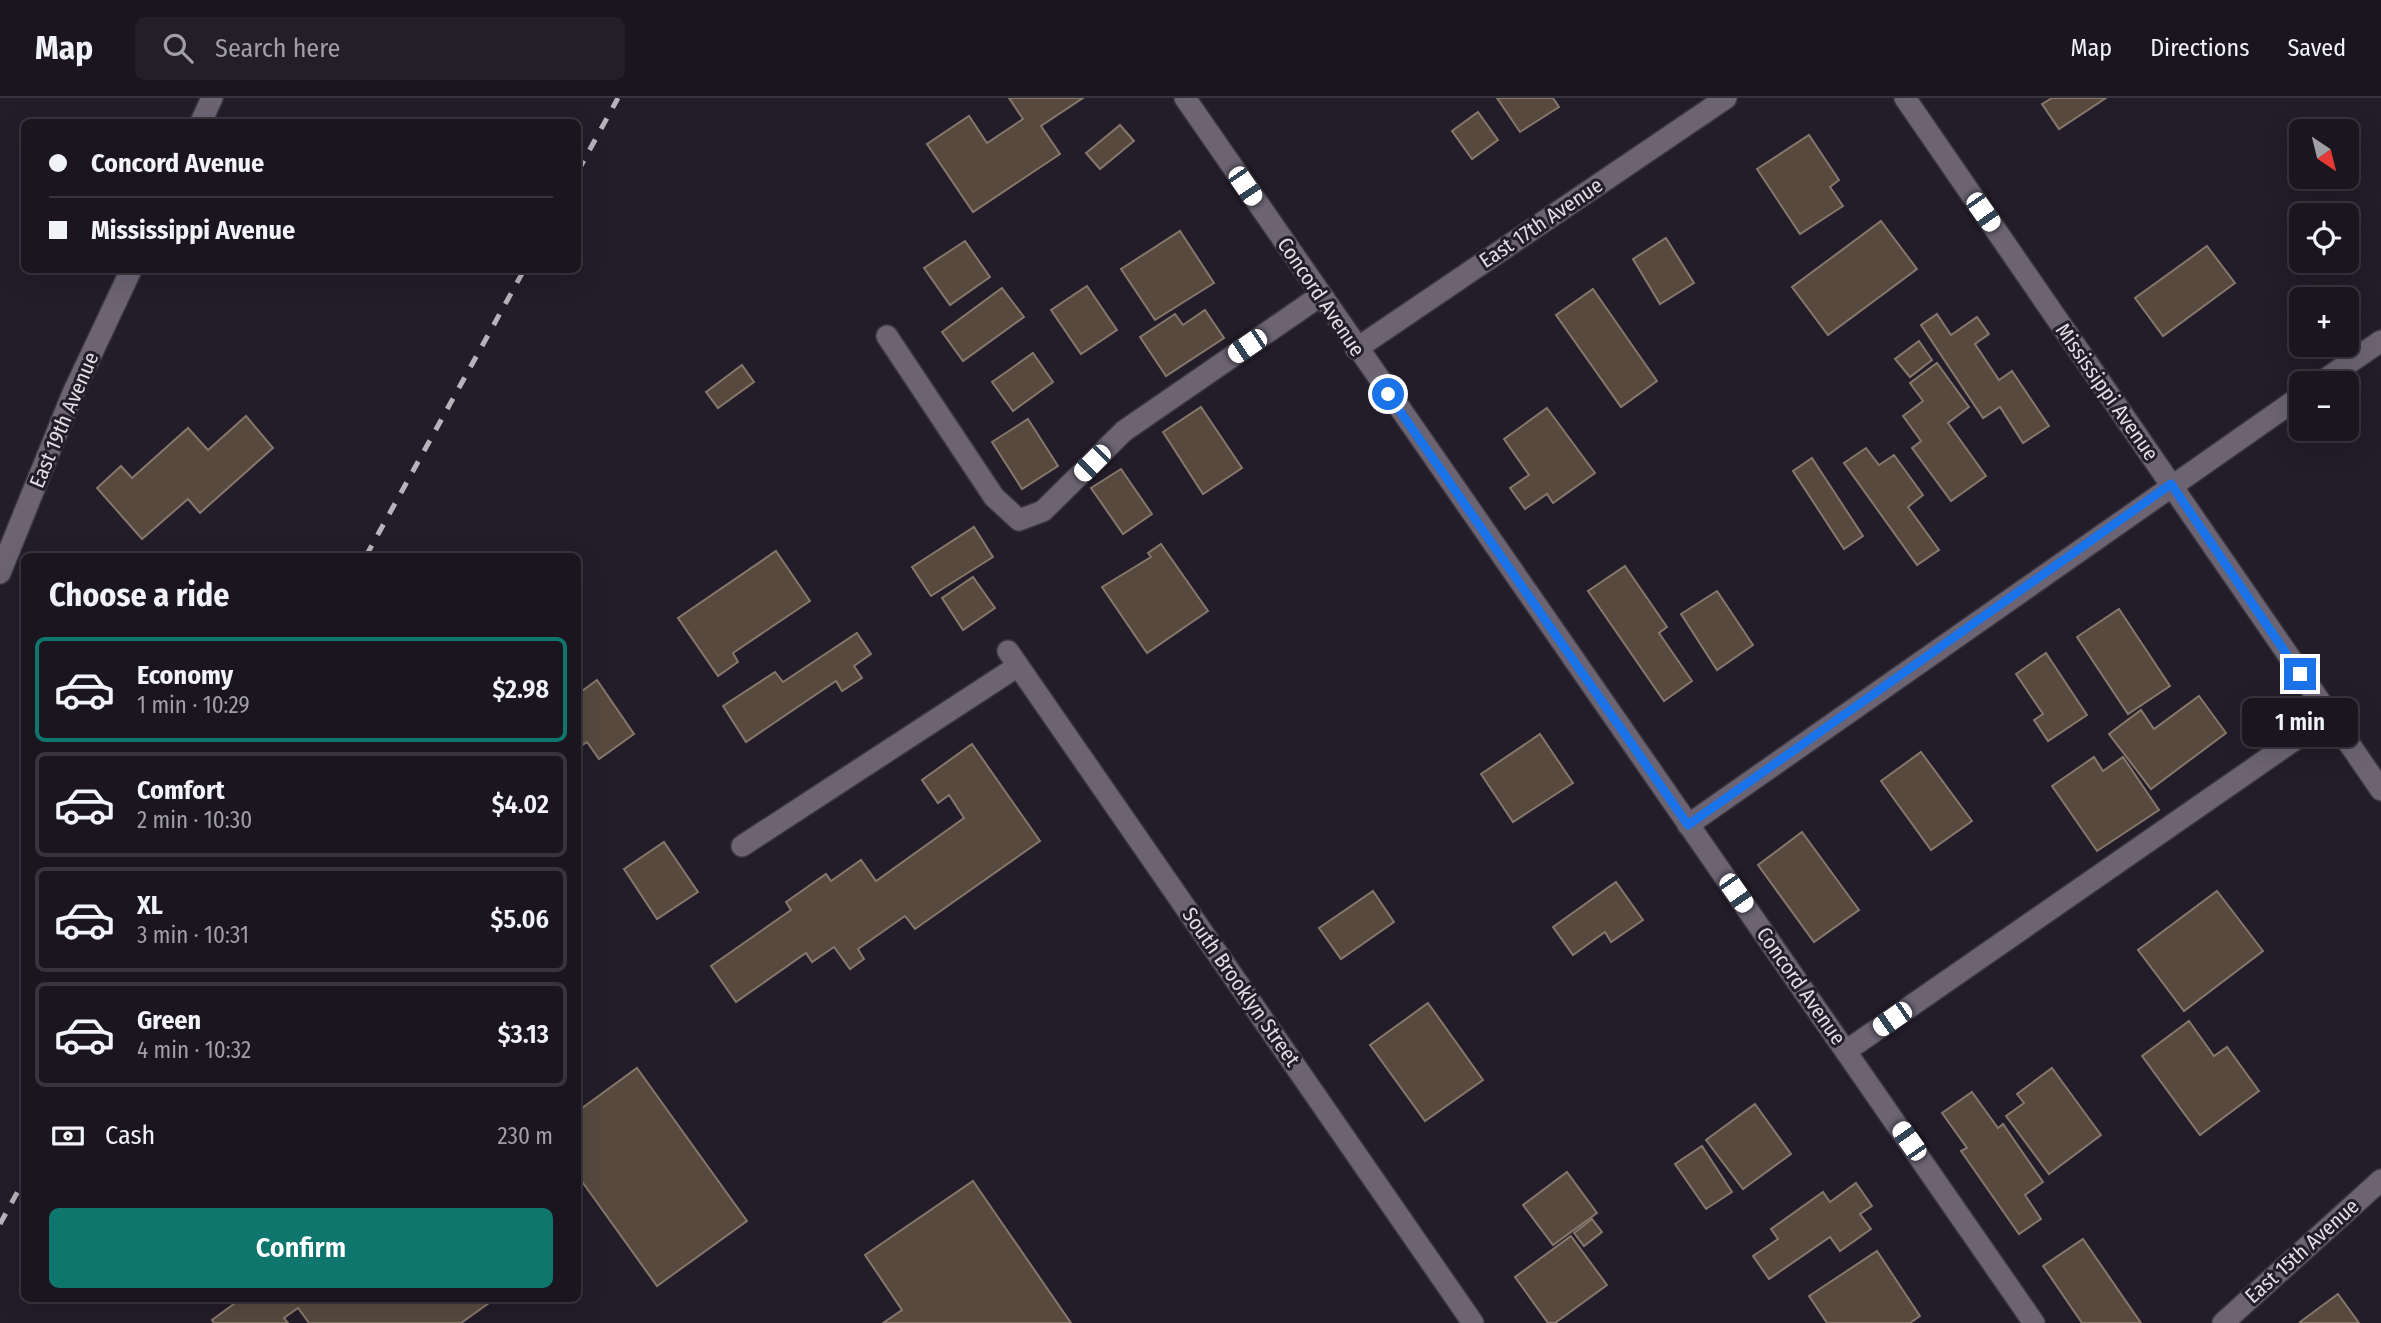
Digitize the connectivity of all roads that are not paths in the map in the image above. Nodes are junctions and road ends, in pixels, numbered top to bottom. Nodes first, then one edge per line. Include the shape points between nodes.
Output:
1 (212, 98) edge
2 (1185, 98) edge
3 (1726, 98) edge
4 (1905, 98) edge
5 (202, 119) edge
6 (130, 273) edge
7 (1320, 296) junction
8 (887, 336) dead end
9 (2381, 341) edge
10 (1356, 349) junction
11 (2337, 371) edge
12 (2289, 404) edge
13 (2171, 484) junction
14 (0, 573) edge
15 (2329, 716) junction
16 (2381, 790) edge
17 (1688, 825) junction
18 (742, 846) dead end
19 (1846, 1051) junction
20 (2381, 1180) edge
21 (1473, 1323) edge
22 (2034, 1323) edge
23 (2223, 1323) edge

1 - 5 street
2 - 7 street, Concord Avenue
3 - 10 street, East 17th Avenue
4 - 13 street, Mississippi Avenue
6 - 14 street, East 19th Avenue via 73,393
7 - 8 street via 1124,430 1044,511 1019,520 994,497
7 - 10 street, Concord Avenue
9 - 11 street
10 - 17 street, Concord Avenue
12 - 13 street
13 - 15 street, Mississippi Avenue
13 - 17 street
15 - 16 street, Mississippi Avenue
15 - 19 street
17 - 19 street, Concord Avenue
18 - 21 street, South Brooklyn Street via 1013,659
19 - 22 street, Concord Avenue
20 - 23 street, East 15th Avenue

